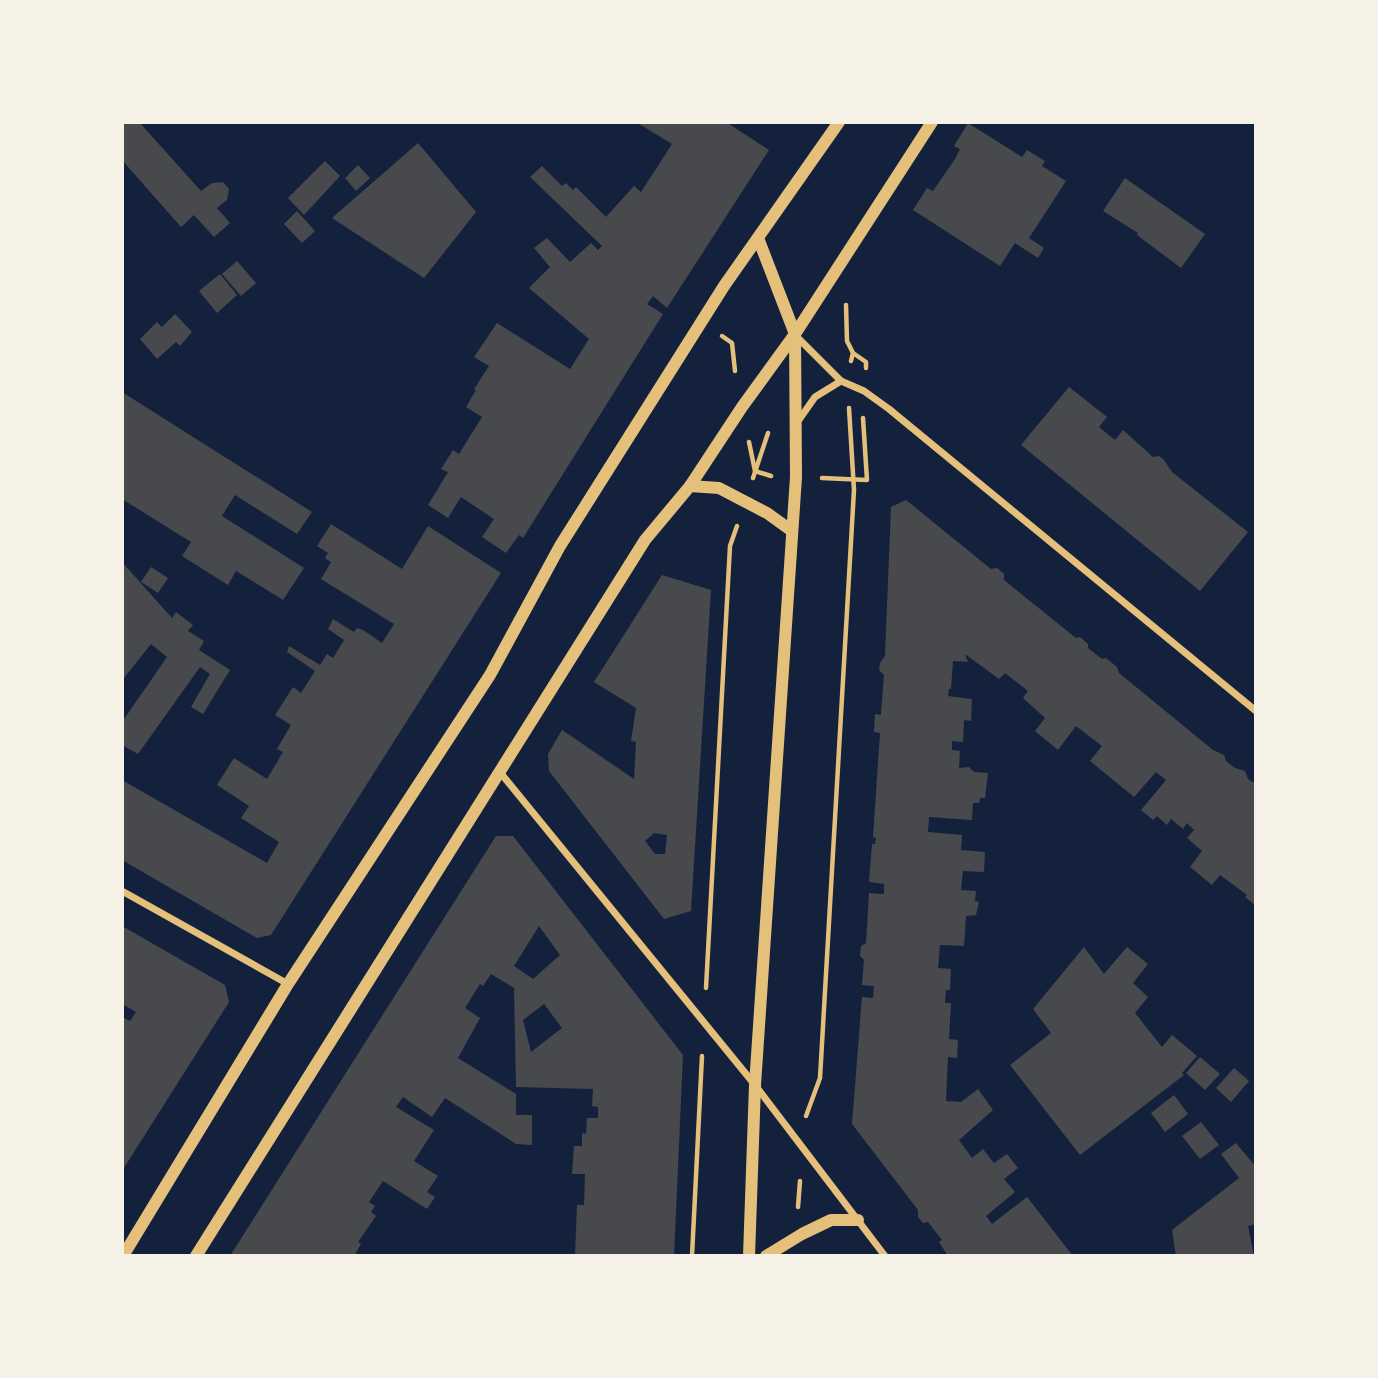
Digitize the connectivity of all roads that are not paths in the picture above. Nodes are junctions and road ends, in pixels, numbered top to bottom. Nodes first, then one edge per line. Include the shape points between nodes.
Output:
1 (839, 122) edge
2 (932, 122) edge
3 (758, 238) junction
4 (795, 334) junction
5 (845, 383) junction
6 (796, 425) junction
7 (690, 486) junction
8 (792, 531) junction
9 (1255, 711) edge
10 (499, 771) junction
11 (122, 891) edge
12 (288, 984) junction
13 (755, 1085) junction
14 (858, 1220) junction
15 (123, 1255) edge
16 (196, 1255) edge
17 (749, 1255) edge
18 (766, 1255) edge
19 (885, 1255) edge

1 - 3 street
2 - 4 street
3 - 4 street
3 - 12 street via 560,546 490,674
4 - 5 street
4 - 6 street
4 - 7 street
5 - 6 street via 815,397
5 - 9 street via 889,409
6 - 8 street
7 - 8 street via 719,488
7 - 10 street via 645,540
8 - 13 street
10 - 13 street
10 - 16 street
11 - 12 street
12 - 15 street
13 - 14 street
13 - 17 street
14 - 18 street via 831,1220
14 - 19 street

